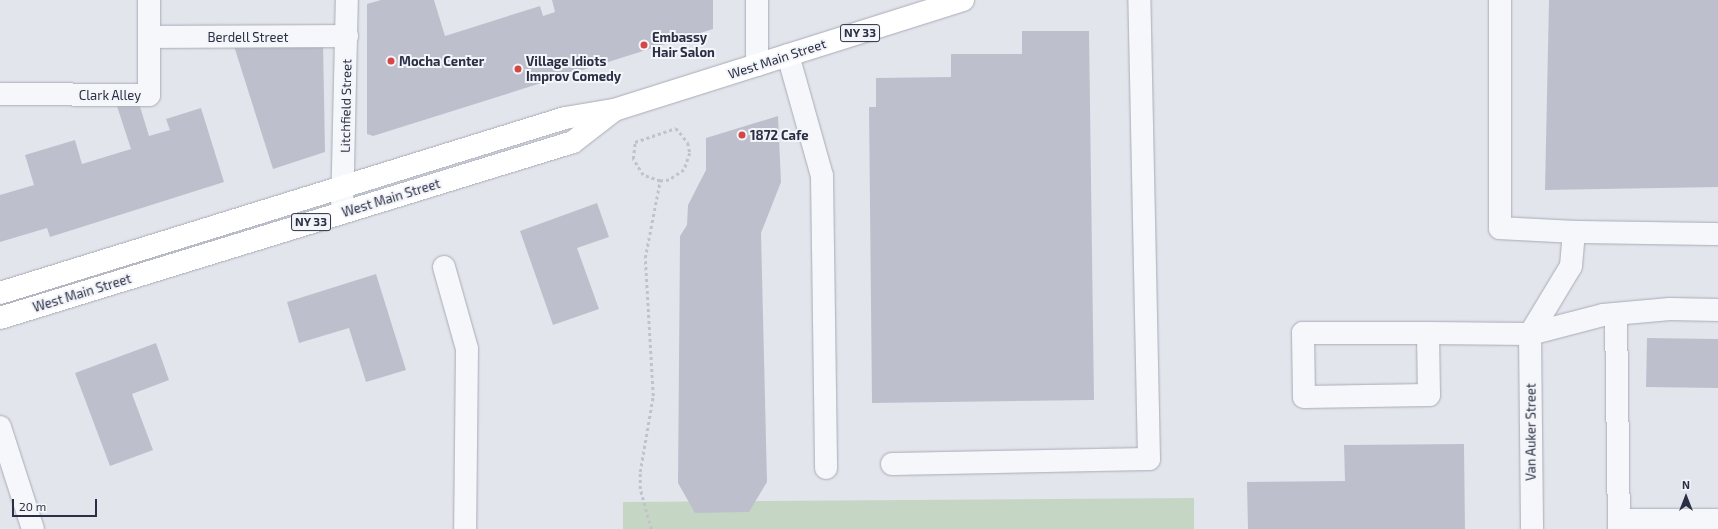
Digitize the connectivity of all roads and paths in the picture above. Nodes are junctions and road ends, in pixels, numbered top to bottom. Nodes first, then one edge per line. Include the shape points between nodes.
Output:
1 (149, 0) edge
2 (757, 0) edge
3 (963, 0) edge
4 (1139, 0) edge
5 (1500, 0) edge
6 (352, 1) edge
7 (347, 36) junction
8 (149, 37) junction
9 (788, 55) junction
10 (757, 65) junction
11 (0, 94) edge
12 (614, 110) junction
13 (660, 181) junction
14 (343, 186) junction
15 (342, 213) junction
16 (1574, 232) junction
17 (1718, 234) edge
18 (444, 266) dead end
19 (0, 293) edge
20 (1718, 310) edge
21 (1616, 314) junction
22 (0, 318) edge
23 (1428, 332) junction
24 (1530, 334) junction
25 (0, 427) edge
26 (892, 464) dead end
27 (826, 468) dead end
28 (1718, 520) edge
29 (1619, 524) edge
30 (33, 529) edge
31 (465, 529) edge
32 (651, 529) edge
33 (1532, 529) edge

1 - 8 street, Clark Alley
2 - 10 street
3 - 9 main road, West Main Street / NY 33
4 - 26 street via 1149,459
5 - 16 street via 1500,228
6 - 7 street, Litchfield Street
7 - 8 street, Berdell Street
7 - 14 street, Litchfield Street
8 - 11 street, Clark Alley via 149,95
9 - 10 main road, West Main Street / NY 33
9 - 27 street via 822,176
10 - 12 main road, West Main Street / NY 33
12 - 14 main road, West Main Street / NY 33 via 565,118
12 - 15 main road, West Main Street / NY 33 via 573,142
13 - 13 path via 677,176 688,162 688,144 676,128 635,142 632,150 637,168 651,179
13 - 32 path via 644,258 653,396 640,472 640,489
14 - 15 street, Litchfield Street
14 - 19 main road, West Main Street / NY 33
15 - 22 main road, West Main Street / NY 33
16 - 17 street
16 - 24 street via 1571,266
18 - 31 street via 468,348
20 - 21 street via 1670,309
21 - 24 street
21 - 29 street
23 - 23 street via 1303,333 1304,397 1429,395
23 - 24 street
24 - 33 street, Van Auker Street
25 - 30 street
28 - 29 street

